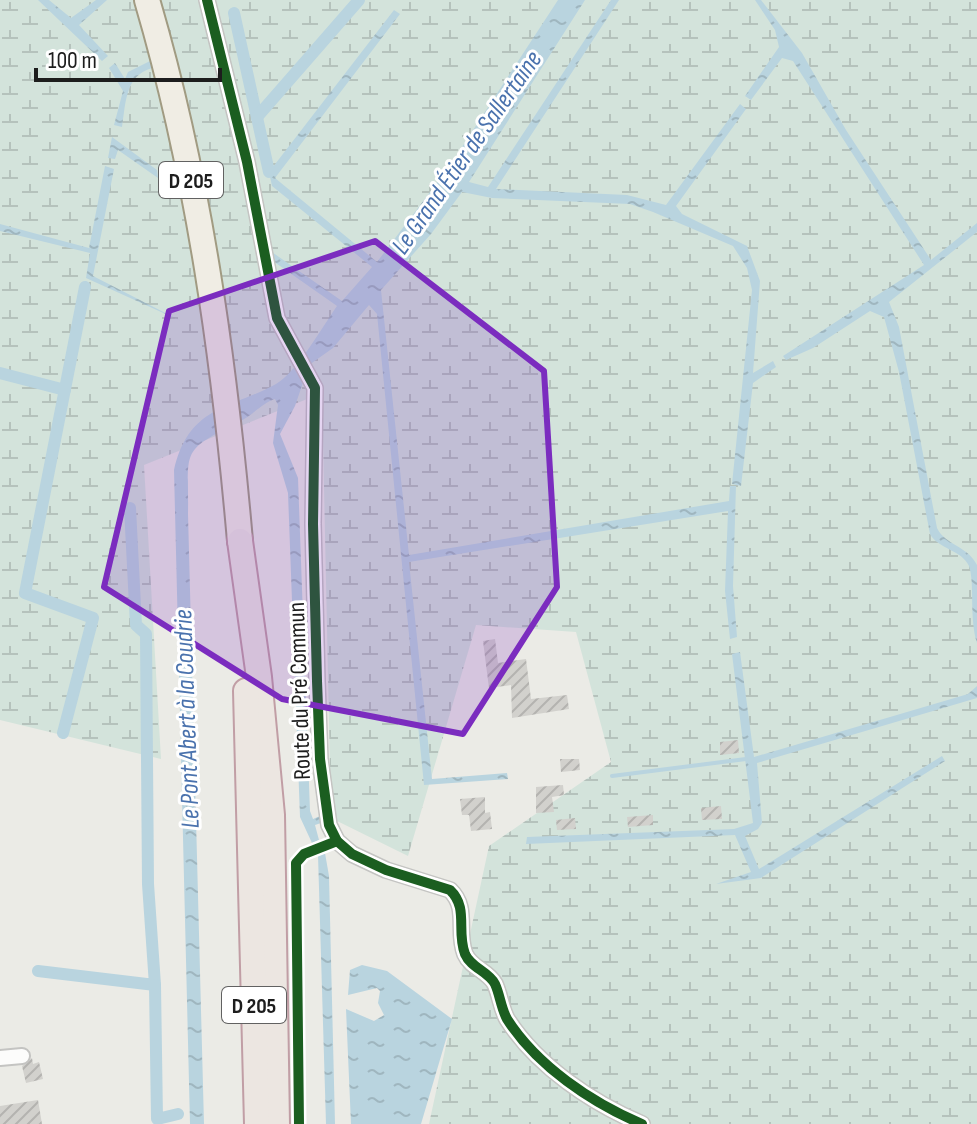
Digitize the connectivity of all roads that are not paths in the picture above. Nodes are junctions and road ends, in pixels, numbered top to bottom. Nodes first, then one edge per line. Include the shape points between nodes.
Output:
1 (147, 0) edge
2 (207, 0) edge
3 (240, 541) junction
4 (22, 1056) dead end
5 (0, 1058) edge
6 (257, 1124) edge
7 (277, 1124) edge
8 (642, 1124) edge

1 - 3 main road, D 205 via 185,149 222,362
2 - 8 street, Route du Pré Commun via 247,162 275,310 312,378 316,402 313,524 320,759 332,833 344,849 364,861 458,897 465,954 490,977 507,1018 524,1039 580,1090
3 - 6 highway, D 205
3 - 7 highway, D 205 via 272,815
4 - 5 street

